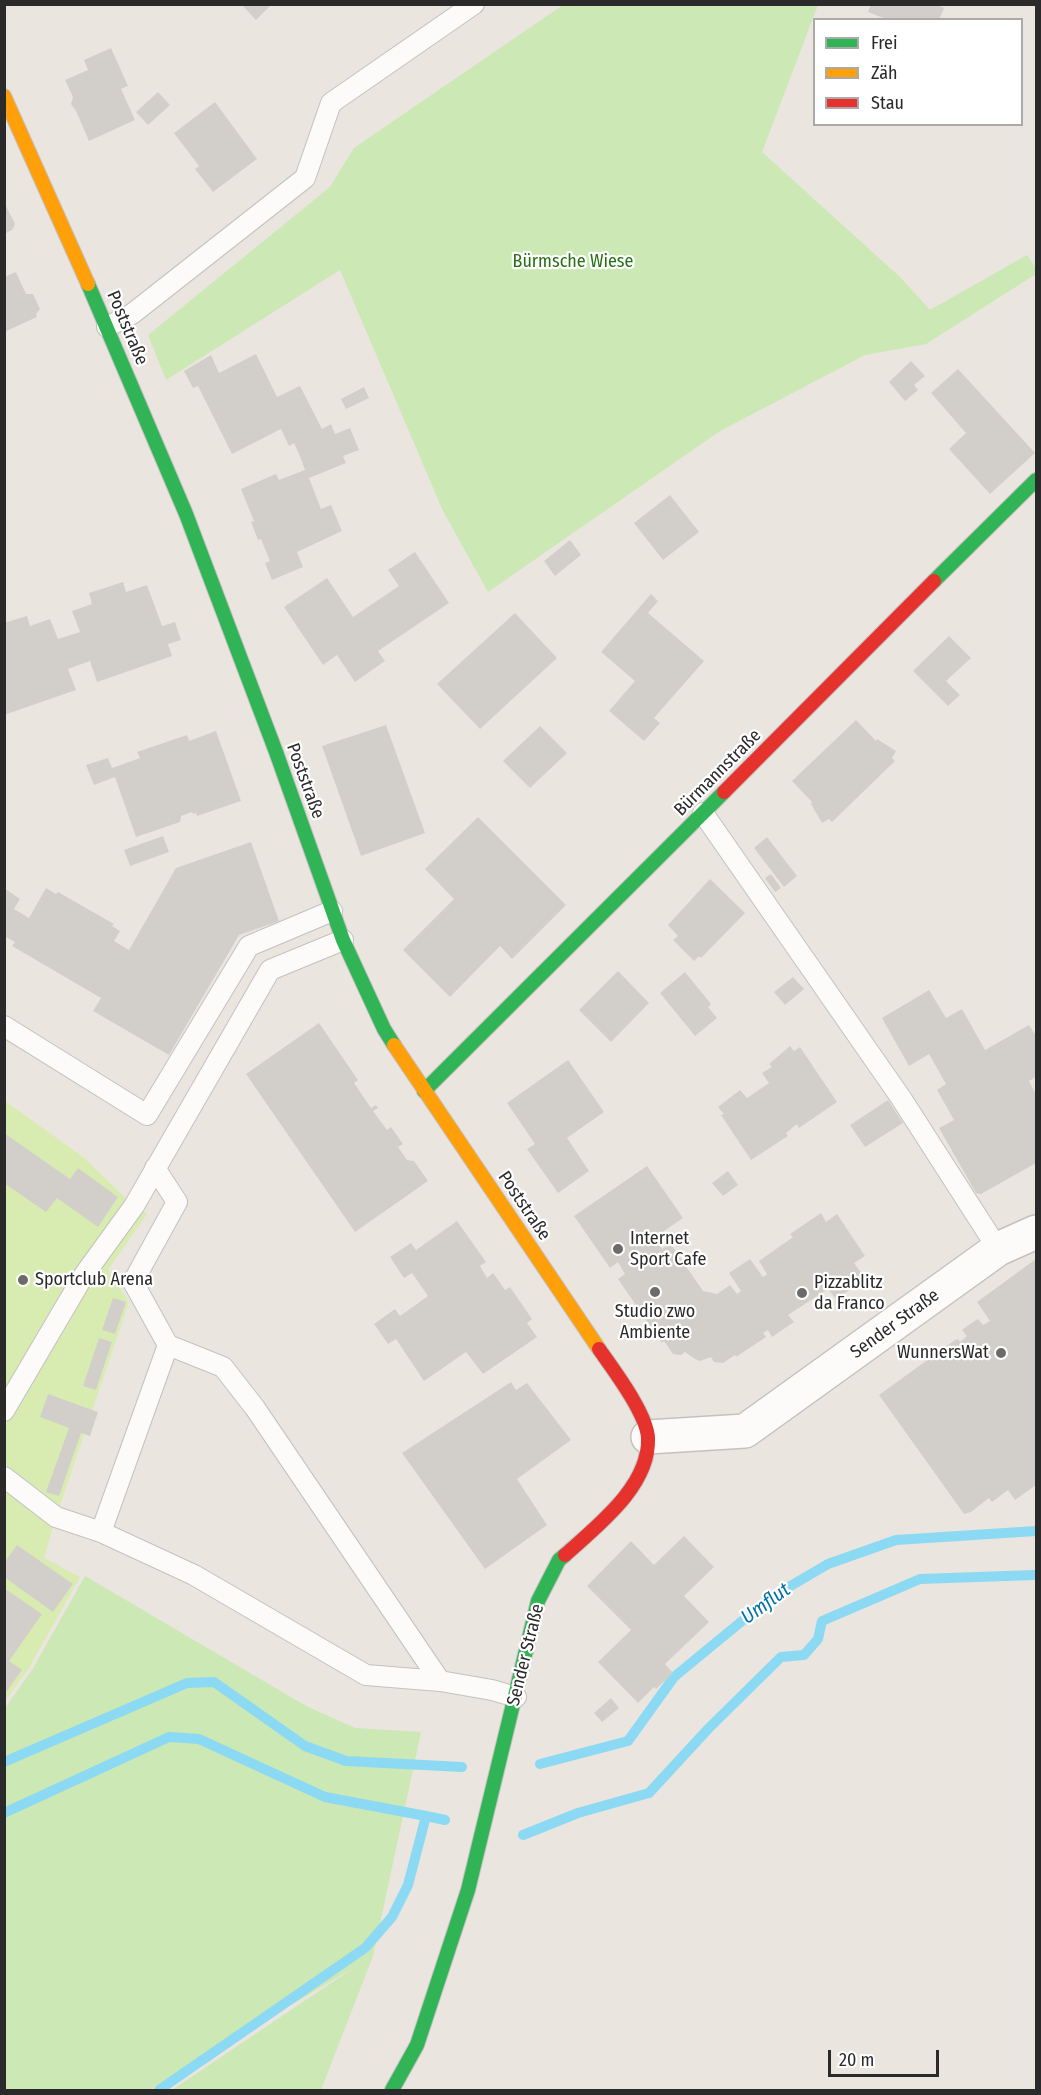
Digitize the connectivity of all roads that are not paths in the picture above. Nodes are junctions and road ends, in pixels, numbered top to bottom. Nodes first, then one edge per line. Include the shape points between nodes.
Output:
1 (474, 4) edge
2 (4, 96) edge
3 (107, 327) junction
4 (1036, 480) edge
5 (703, 813) junction
6 (332, 911) junction
7 (344, 940) junction
8 (4, 1026) edge
9 (424, 1091) junction
10 (155, 1168) junction
11 (1036, 1232) edge
12 (998, 1250) junction
13 (168, 1345) junction
14 (4, 1411) edge
15 (648, 1437) junction
16 (4, 1477) edge
17 (101, 1532) junction
18 (440, 1681) junction
19 (516, 1696) junction
20 (392, 2091) edge

1 - 3 lane via 331,103 305,178 132,314
2 - 3 street, Poststraße
3 - 6 street, Poststraße via 186,514
4 - 5 street, Bürmannstraße
5 - 9 street, Bürmannstraße
5 - 12 lane via 901,1098
6 - 7 street, Poststraße
6 - 8 lane via 249,946 147,1115
7 - 9 street, Poststraße via 384,1029
7 - 10 lane via 270,970
9 - 15 street, Poststraße via 625,1387
10 - 13 lane via 177,1202 133,1282
10 - 14 lane via 134,1206 84,1275
11 - 12 street, Sender Straße
12 - 15 street, Sender Straße via 745,1431
13 - 17 lane
13 - 18 lane via 223,1367 255,1408
15 - 19 street, Sender Straße via 639,1478 609,1515 559,1560 543,1591
16 - 17 lane via 56,1517
17 - 18 lane via 194,1575 366,1675
18 - 19 lane
19 - 20 street, Sender Straße via 468,1890 437,1989 417,2045

